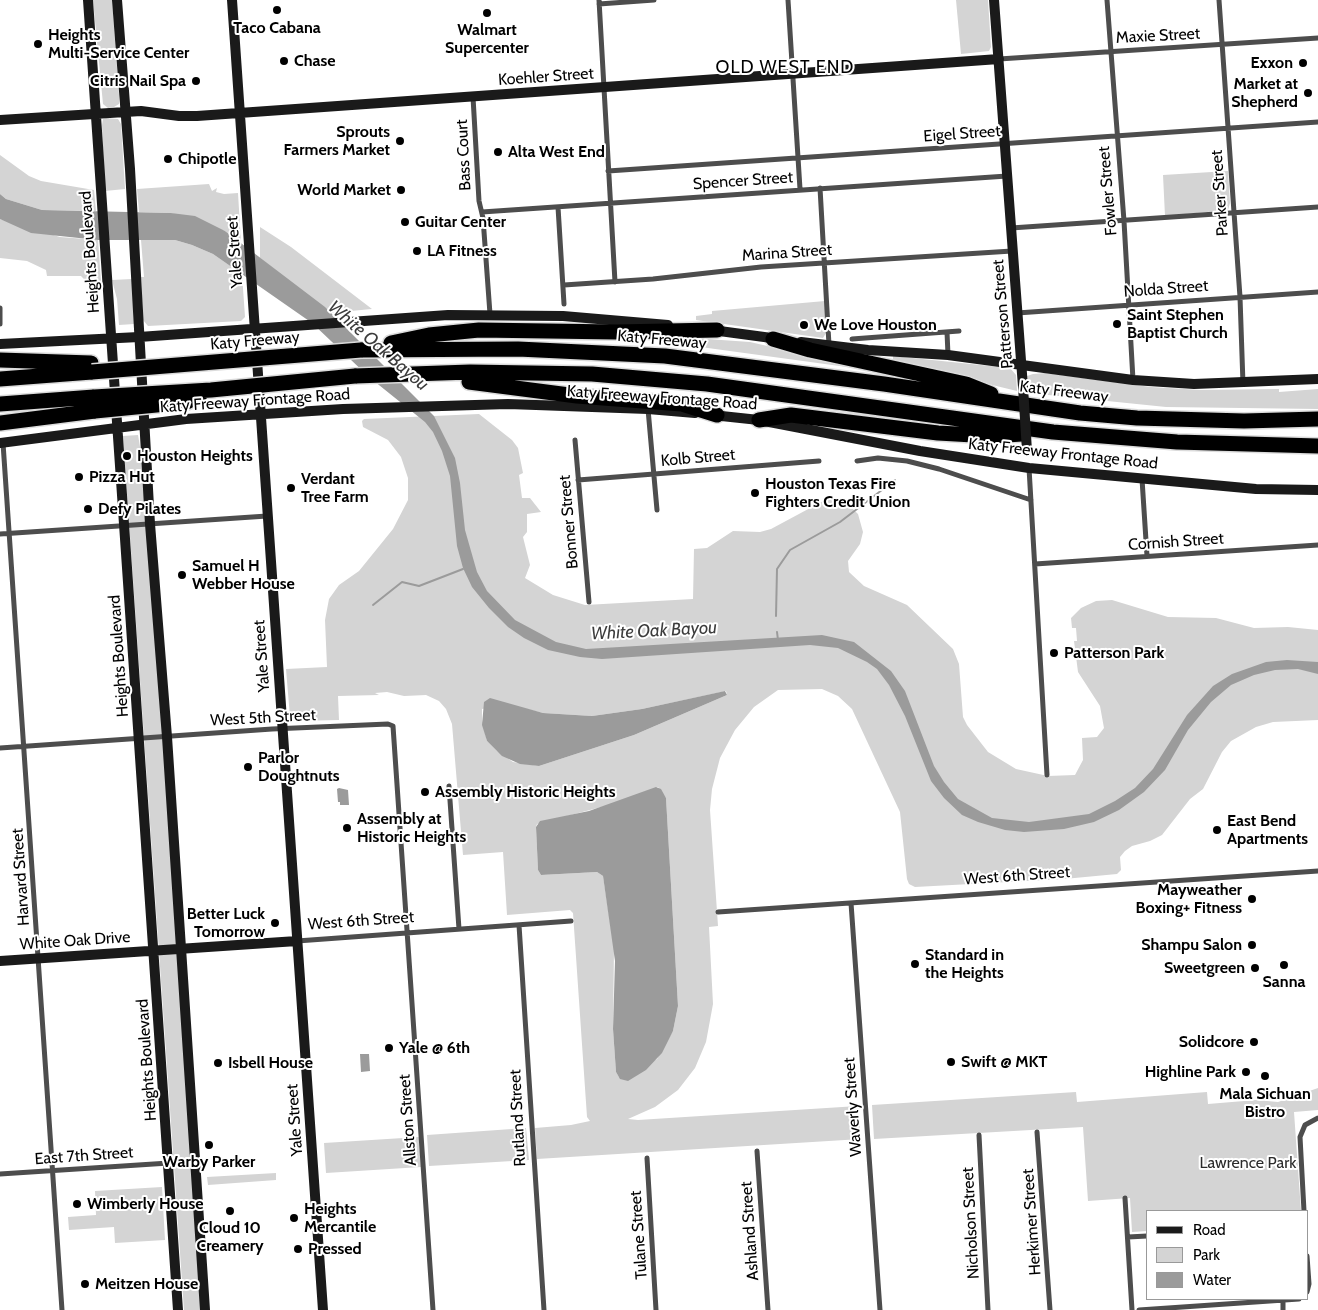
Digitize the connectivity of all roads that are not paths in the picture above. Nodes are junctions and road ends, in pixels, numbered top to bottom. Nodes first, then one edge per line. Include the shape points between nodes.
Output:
1 (88, 0) edge
2 (117, 0) edge
3 (232, 0) edge
4 (654, 0) edge
5 (788, 0) edge
6 (994, 0) edge
7 (1107, 0) edge
8 (1219, 0) edge
9 (599, 2) edge
10 (1318, 38) edge
11 (1222, 45) junction
12 (1111, 52) junction
13 (998, 60) junction
14 (794, 74) junction
15 (603, 89) junction
16 (473, 98) junction
17 (126, 112) junction
18 (239, 112) junction
19 (95, 113) junction
20 (0, 120) edge
21 (1318, 122) edge
22 (1228, 129) junction
23 (1116, 136) junction
24 (1004, 144) junction
25 (797, 158) junction
26 (608, 171) junction
27 (1007, 176) junction
28 (820, 188) junction
29 (800, 189) junction
30 (610, 203) junction
31 (558, 207) junction
32 (1318, 207) edge
33 (482, 212) junction
34 (1234, 213) junction
35 (1124, 221) junction
36 (1010, 228) junction
37 (1012, 251) junction
38 (825, 263) junction
39 (614, 282) junction
40 (564, 285) junction
41 (1318, 292) edge
42 (1240, 297) junction
43 (564, 304) dead end
44 (1129, 304) junction
45 (0, 308) edge
46 (1016, 313) junction
47 (490, 314) junction
48 (0, 324) edge
49 (254, 328) junction
50 (717, 330) junction
51 (960, 331) dead end
52 (947, 332) junction
53 (139, 337) junction
54 (112, 338) junction
55 (773, 339) junction
56 (852, 339) dead end
57 (0, 344) edge
58 (830, 345) junction
59 (361, 350) junction
60 (948, 355) junction
61 (0, 360) edge
62 (1022, 366) junction
63 (92, 368) junction
64 (355, 376) junction
65 (0, 379) edge
66 (1318, 379) edge
67 (1133, 380) junction
68 (1243, 384) junction
69 (0, 404) edge
70 (94, 404) junction
71 (1016, 405) junction
72 (648, 409) junction
73 (260, 414) junction
74 (716, 415) junction
75 (1318, 419) edge
76 (760, 420) junction
77 (0, 423) edge
78 (144, 425) junction
79 (117, 428) junction
80 (1053, 432) junction
81 (575, 440) dead end
82 (1, 443) edge
83 (1318, 446) edge
84 (819, 461) dead end
85 (857, 461) dead end
86 (1029, 468) junction
87 (654, 474) junction
88 (1142, 478) junction
89 (578, 480) junction
90 (1318, 490) edge
91 (1031, 500) junction
92 (657, 510) dead end
93 (267, 516) junction
94 (150, 524) junction
95 (125, 526) junction
96 (10, 533) junction
97 (0, 534) edge
98 (1318, 545) edge
99 (1147, 556) junction
100 (1035, 564) junction
101 (589, 602) dead end
102 (388, 724) joint
103 (282, 730) junction
104 (167, 737) junction
105 (140, 738) junction
106 (24, 746) junction
107 (0, 748) edge
108 (1048, 775) dead end
109 (449, 786) dead end
110 (1318, 871) edge
111 (851, 903) junction
112 (718, 912) dead end
113 (571, 921) dead end
114 (519, 925) junction
115 (460, 929) junction
116 (408, 932) junction
117 (298, 941) junction
118 (181, 948) junction
119 (153, 951) junction
120 (40, 958) junction
121 (0, 961) edge
122 (1318, 1118) edge
123 (1037, 1132) dead end
124 (978, 1135) dead end
125 (758, 1151) dead end
126 (647, 1158) dead end
127 (169, 1163) junction
128 (53, 1171) junction
129 (0, 1174) edge
130 (1125, 1198) dead end
131 (1304, 1210) edge
132 (1146, 1236) edge
133 (1128, 1237) junction
134 (1283, 1300) joint
135 (1210, 1308) edge
136 (62, 1310) edge
137 (178, 1310) edge
138 (205, 1310) edge
139 (323, 1310) edge
140 (433, 1310) edge
141 (544, 1310) edge
142 (656, 1310) edge
143 (768, 1310) edge
144 (880, 1310) edge
145 (988, 1310) edge
146 (1050, 1310) edge
147 (1132, 1310) edge
148 (1138, 1310) edge
149 (1283, 1310) edge

1 - 19 main road, Heights Boulevard
2 - 17 main road
3 - 18 main road, Yale Street
4 - 9 street
5 - 14 street
6 - 13 main road, Patterson Street
7 - 12 street, Fowler Street
8 - 11 street, Parker Street
9 - 15 street
10 - 11 street, Maxie Street
11 - 12 street, Maxie Street
11 - 22 street, Parker Street
12 - 13 street, Maxie Street
12 - 23 street, Fowler Street
13 - 14 main road, Koehler Street
13 - 24 main road, Patterson Street
14 - 15 main road, Koehler Street
14 - 25 street
15 - 16 main road, Koehler Street
15 - 26 street
16 - 18 main road, Koehler Street
16 - 33 street, Bass Court
17 - 18 main road, Koehler Street via 180,116
17 - 19 main road, Koehler Street
17 - 53 main road
18 - 49 main road, Yale Street
19 - 20 main road, Koehler Street
19 - 54 main road, Heights Boulevard
21 - 22 street, Eigel Street
22 - 23 street, Eigel Street
22 - 34 street, Parker Street
23 - 24 street, Eigel Street
23 - 35 street, Fowler Street
24 - 25 street, Eigel Street
24 - 27 main road, Patterson Street
25 - 26 street, Eigel Street
25 - 29 street
26 - 30 street
27 - 28 street, Spencer Street
27 - 36 main road, Patterson Street
28 - 29 street, Spencer Street
28 - 38 street
29 - 30 street, Spencer Street
30 - 31 street, Spencer Street
30 - 39 street
31 - 33 street, Spencer Street
31 - 40 street
32 - 34 street
33 - 47 street, Bass Court
34 - 35 street
34 - 42 street, Parker Street
35 - 36 street
35 - 44 street, Fowler Street
36 - 37 main road, Patterson Street
37 - 38 street, Marina Street
37 - 46 main road, Patterson Street
38 - 39 street, Marina Street
38 - 58 street
39 - 40 street, Marina Street
40 - 43 street
41 - 42 street, Nolda Street
42 - 44 street, Nolda Street
42 - 68 street, Parker Street
44 - 46 street, Nolda Street
44 - 67 street, Fowler Street
45 - 48 street
46 - 62 main road, Patterson Street
47 - 49 main road
47 - 50 main road via 564,316
49 - 53 main road
49 - 73 main road, Yale Street
50 - 55 main road
50 - 59 highway via 479,330 429,335
51 - 52 street
52 - 56 street
52 - 60 street
53 - 54 main road
53 - 78 main road
54 - 57 main road
54 - 79 main road, Heights Boulevard
55 - 58 main road
55 - 71 highway via 966,384
58 - 60 main road
59 - 63 highway, Katy Freeway, bridge via 155,367
59 - 71 highway, Katy Freeway via 518,349 665,356 884,384
60 - 62 main road
61 - 63 highway
62 - 67 main road
62 - 86 main road, Patterson Street, bridge
63 - 65 highway
64 - 70 highway, bridge via 211,390 187,402
64 - 74 highway via 485,382 577,396 682,404
64 - 80 highway via 470,372 592,374 680,382
66 - 68 main road
67 - 68 main road
69 - 70 highway
70 - 77 highway
71 - 75 highway, Katy Freeway via 1137,418
72 - 73 main road, Katy Freeway Frontage Road via 508,404
72 - 74 main road, Katy Freeway Frontage Road
72 - 87 street
73 - 78 main road, Katy Freeway Frontage Road
73 - 93 main road, Yale Street
74 - 76 main road, Katy Freeway Frontage Road
76 - 80 highway via 791,415 938,433 991,436
76 - 86 main road, Katy Freeway Frontage Road
78 - 79 main road, Katy Freeway Frontage Road
78 - 94 main road
79 - 82 main road, Katy Freeway Frontage Road
79 - 95 main road, Heights Boulevard
80 - 83 highway via 1177,442
81 - 89 street, Bonner Street
82 - 96 street, Harvard Street
84 - 87 street, Kolb Street
85 - 91 street via 878,458 939,469
86 - 88 main road, Katy Freeway Frontage Road
86 - 91 street, Patterson Street
87 - 89 street, Kolb Street
87 - 92 street
88 - 90 main road, Katy Freeway Frontage Road via 1256,489
88 - 99 street
89 - 101 street, Bonner Street
91 - 100 street, Patterson Street
93 - 94 street
93 - 103 main road, Yale Street
94 - 95 street
94 - 104 main road
95 - 96 street
95 - 105 main road, Heights Boulevard
96 - 97 street
96 - 106 street, Harvard Street
98 - 99 street, Cornish Street
99 - 100 street, Cornish Street
100 - 108 street, Patterson Street
102 - 103 street, West 5th Street
102 - 116 street, Allston Street via 395,732
103 - 104 street, West 5th Street
103 - 117 main road, Yale Street
104 - 105 street, West 5th Street
104 - 118 main road
105 - 106 street, West 5th Street
105 - 119 main road, Heights Boulevard
106 - 107 street, West 5th Street
106 - 120 street, Harvard Street
109 - 115 street
110 - 111 street, West 6th Street
111 - 112 street, West 6th Street
111 - 144 street, Waverly Street
113 - 114 street, West 6th Street
114 - 115 street, West 6th Street
114 - 141 street, Rutland Street
115 - 116 street, West 6th Street
116 - 117 street, West 6th Street
116 - 140 street, Allston Street
117 - 118 main road, West 6th Street
117 - 139 main road, Yale Street
118 - 119 main road, West 6th Street
118 - 138 main road
119 - 120 main road, White Oak Drive
119 - 127 main road, Heights Boulevard
120 - 121 main road, White Oak Drive
120 - 128 street, Harvard Street
122 - 131 street via 1305,1125 1300,1137
123 - 146 street, Herkimer Street
124 - 145 street, Nicholson Street
125 - 143 street, Ashland Street
126 - 142 street, Tulane Street
127 - 128 street, East 7th Street
127 - 137 main road, Heights Boulevard
128 - 129 street, East 7th Street
128 - 136 street, Harvard Street
130 - 133 street
132 - 133 street
133 - 147 street
134 - 135 street
134 - 149 street
135 - 148 street

